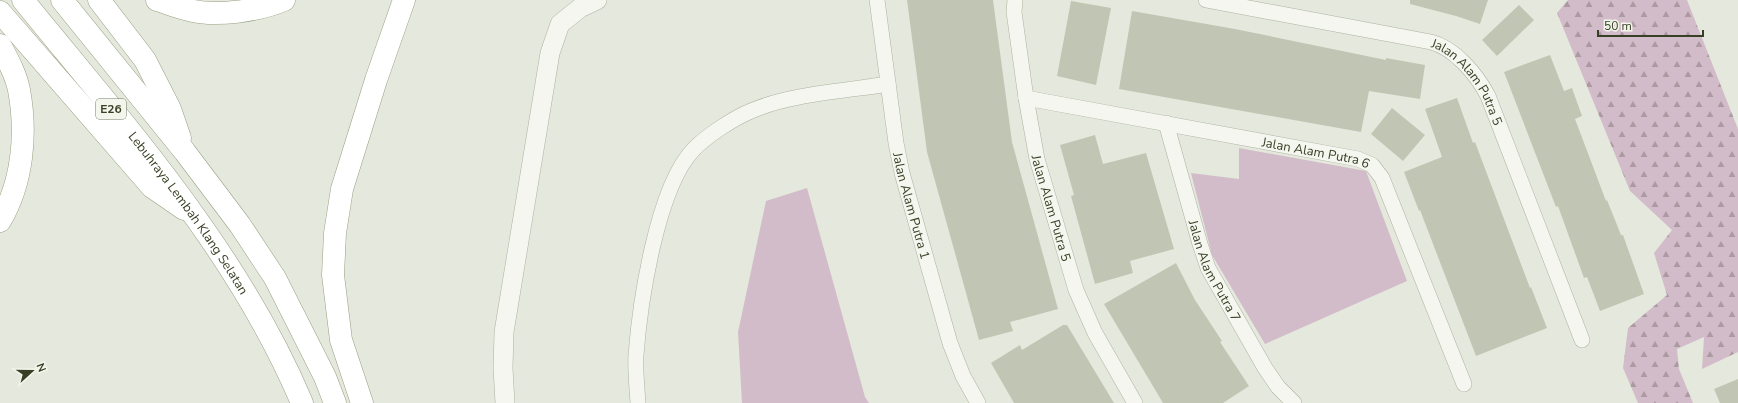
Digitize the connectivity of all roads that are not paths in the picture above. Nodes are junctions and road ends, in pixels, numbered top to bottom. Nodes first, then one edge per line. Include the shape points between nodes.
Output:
1 (23, 0) edge
2 (62, 0) edge
3 (99, 0) edge
4 (156, 0) edge
5 (284, 0) edge
6 (404, 0) edge
7 (597, 0) edge
8 (877, 0) edge
9 (1015, 0) edge
10 (1206, 0) edge
11 (0, 12) edge
12 (0, 44) edge
13 (888, 84) junction
14 (1026, 98) junction
15 (1166, 123) junction
16 (185, 152) junction
17 (198, 219) junction
18 (0, 221) edge
19 (1582, 340) dead end
20 (1464, 384) dead end
21 (302, 403) edge
22 (335, 403) edge
23 (362, 403) edge
24 (505, 403) edge
25 (638, 403) edge
26 (978, 403) edge
27 (1135, 403) edge
28 (1294, 403) edge

1 - 17 highway, Lebuhraya Lembah Klang Selatan / E26
2 - 16 highway, E26
3 - 16 highway via 148,66 170,109
4 - 5 highway via 190,11 227,13
6 - 23 highway via 342,190 335,233 333,275 341,340
7 - 24 street via 580,8 560,24 550,53 504,332
8 - 13 street, Jalan Alam Putra 1
9 - 14 street, Jalan Alam Putra 5 via 1014,12
10 - 19 street, Jalan Alam Putra 5 via 1431,42 1449,50 1478,79 1488,96
11 - 17 highway via 152,187
12 - 18 highway via 19,88 22,150 16,182
13 - 25 street via 794,99 751,111 717,131 693,150 675,176 656,235 641,306 636,356
13 - 26 street, Jalan Alam Putra 1 via 902,173 950,343 962,376
14 - 15 street, Jalan Alam Putra 6
14 - 27 street, Jalan Alam Putra 5 via 1037,159 1076,290 1095,333
15 - 20 street, Jalan Alam Putra 6 via 1358,159 1372,165 1382,178
15 - 28 street, Jalan Alam Putra 7 via 1208,268 1265,368 1278,388
16 - 22 highway, E26 via 240,225 275,278 325,377
17 - 21 highway, Lebuhraya Lembah Klang Selatan / E26 via 268,330

